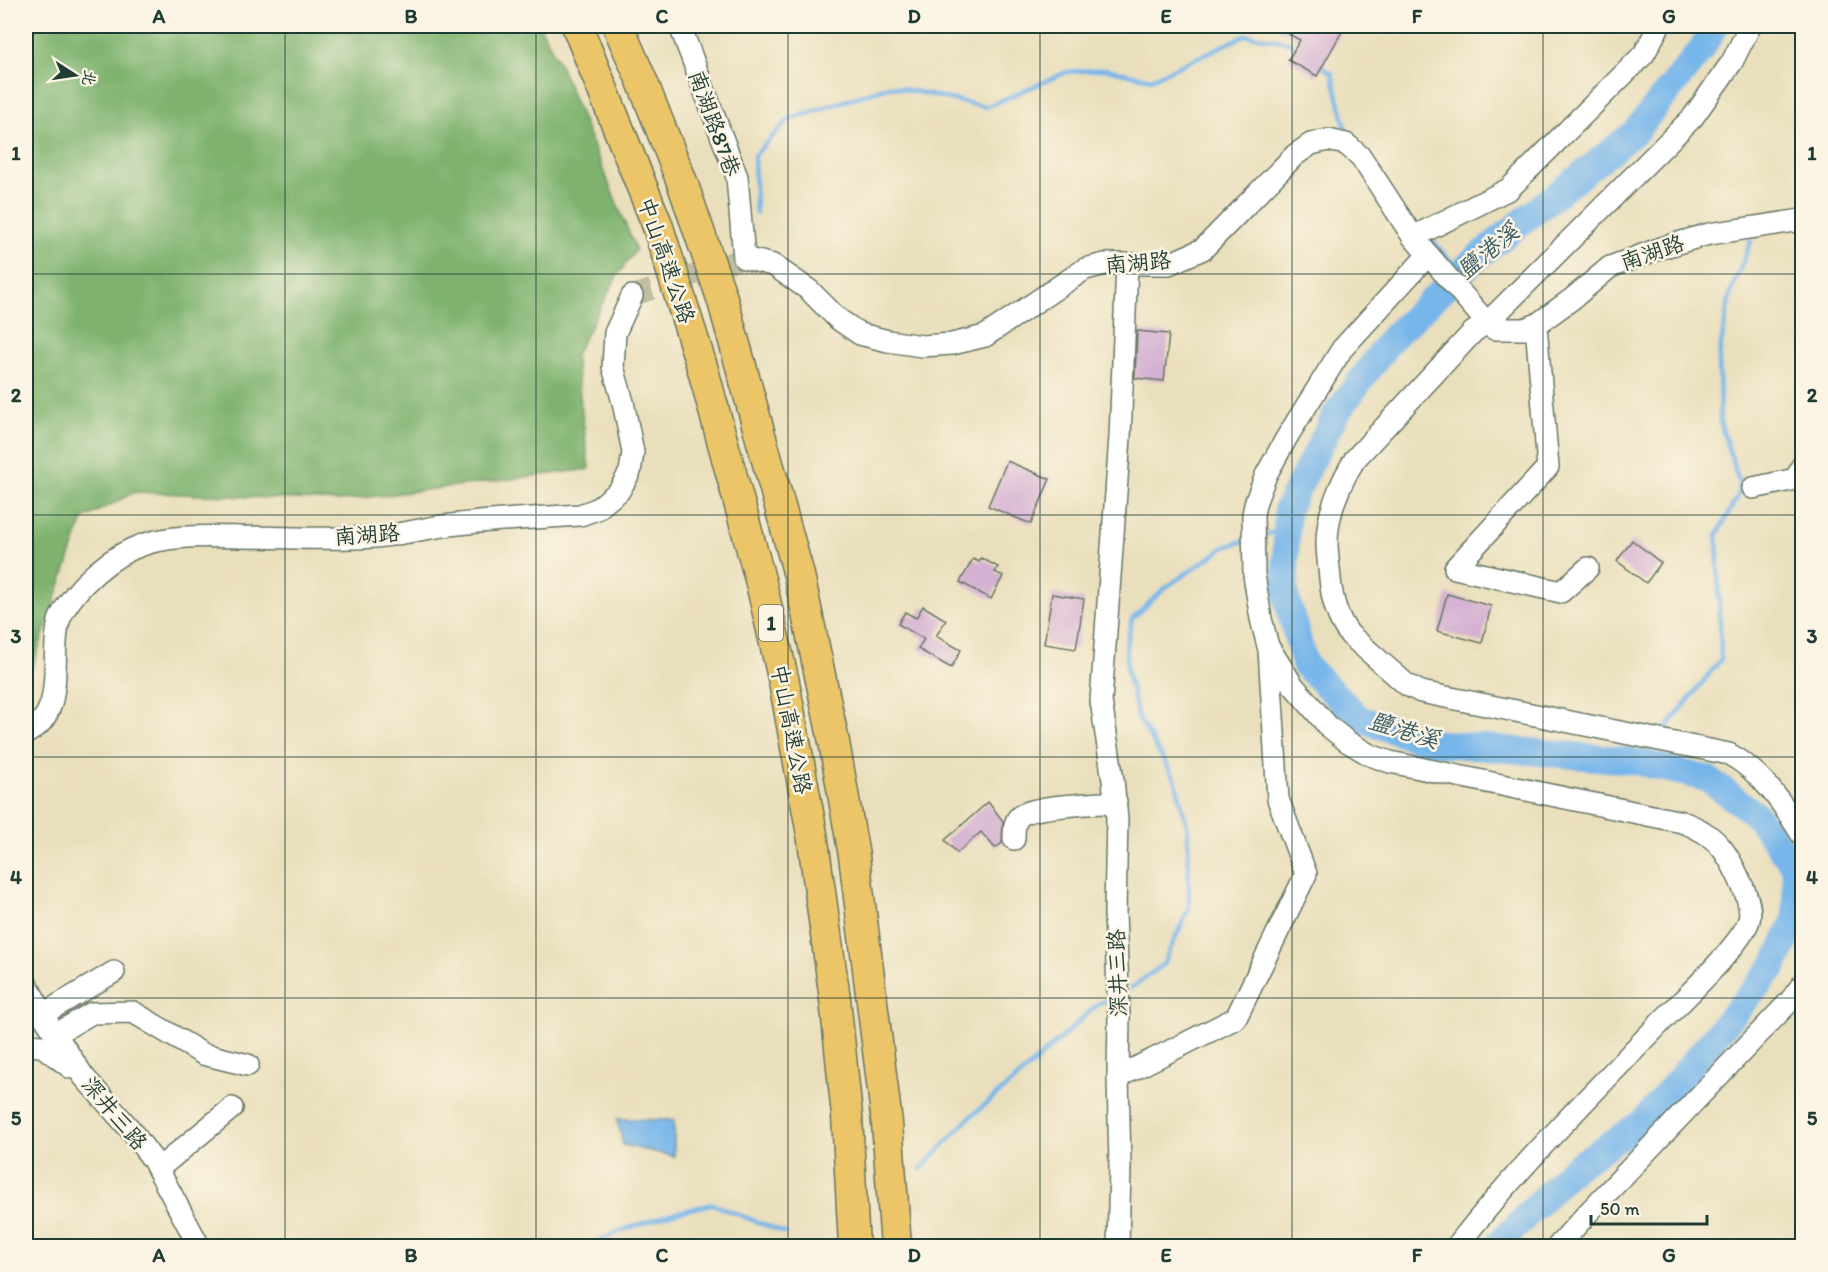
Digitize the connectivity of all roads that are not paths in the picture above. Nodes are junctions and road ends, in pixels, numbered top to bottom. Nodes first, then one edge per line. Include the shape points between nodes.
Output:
1 (577, 26) edge
2 (618, 26) edge
3 (680, 26) edge
4 (1659, 26) edge
5 (1750, 26) edge
6 (1803, 220) edge
7 (1413, 237) junction
8 (1428, 255) junction
9 (744, 258) joint
10 (1127, 264) junction
11 (632, 296) dead end
12 (1487, 323) junction
13 (1536, 326) junction
14 (1803, 466) edge
15 (1754, 488) dead end
16 (1588, 568) dead end
17 (1268, 646) junction
18 (26, 733) edge
19 (1116, 802) junction
20 (1803, 835) edge
21 (1014, 839) dead end
22 (114, 972) dead end
23 (26, 983) edge
24 (1803, 985) edge
25 (43, 1014) junction
26 (56, 1034) junction
27 (26, 1045) edge
28 (248, 1065) dead end
29 (84, 1077) junction
30 (1118, 1077) junction
31 (232, 1108) dead end
32 (158, 1169) junction
33 (199, 1246) edge
34 (854, 1246) edge
35 (896, 1246) edge
36 (1118, 1246) edge
37 (1457, 1246) edge
38 (1558, 1246) edge

1 - 34 highway, 中山高速公路 / 1 via 657,224 693,336 784,682 812,834 835,999
2 - 35 highway, 中山高速公路 / 1 via 682,182 722,298 799,575 854,856 887,1123
3 - 9 street, 南湖路87巷 via 737,177
4 - 7 street via 1644,54 1509,189
5 - 12 street via 1732,63 1693,117
6 - 13 street, 南湖路 via 1709,234 1610,267
7 - 8 street, 南湖路
7 - 10 street, 南湖路 via 1361,157 1346,144 1328,140 1295,154 1203,249 1169,264
8 - 12 street, 南湖路
8 - 17 street via 1342,349 1287,437 1256,501 1254,575
9 - 10 street, 南湖路 via 773,265 861,334 922,346 985,336 1085,269
10 - 19 street, 深井三路 via 1120,437 1101,701
11 - 18 street, 南湖路 via 615,333 613,367 633,452 630,472 619,491 597,510 377,537 214,537 171,539 133,548 116,557 68,602 56,638 50,707
12 - 13 street via 1494,329
12 - 20 street via 1473,332 1354,459 1344,476 1327,542 1332,593 1342,626 1407,685 1421,692 1729,754 1751,768
13 - 16 street via 1548,467 1455,568 1562,592
14 - 15 street via 1796,479
17 - 30 street via 1278,799 1306,873 1236,1018
17 - 37 street via 1292,684 1328,726 1370,755 1696,827 1725,849 1749,903 1747,926 1718,962 1536,1155
19 - 21 street via 1038,809 1020,816
19 - 30 street, 深井三路
22 - 25 street
23 - 25 street, 深井三路
24 - 38 street
25 - 26 street, 深井三路
26 - 28 street via 92,1013 133,1012 203,1054
26 - 29 street, 深井三路
27 - 29 street via 42,1046
29 - 32 street, 深井三路 via 129,1128
30 - 36 street, 深井三路
31 - 32 street
32 - 33 street, 深井三路

